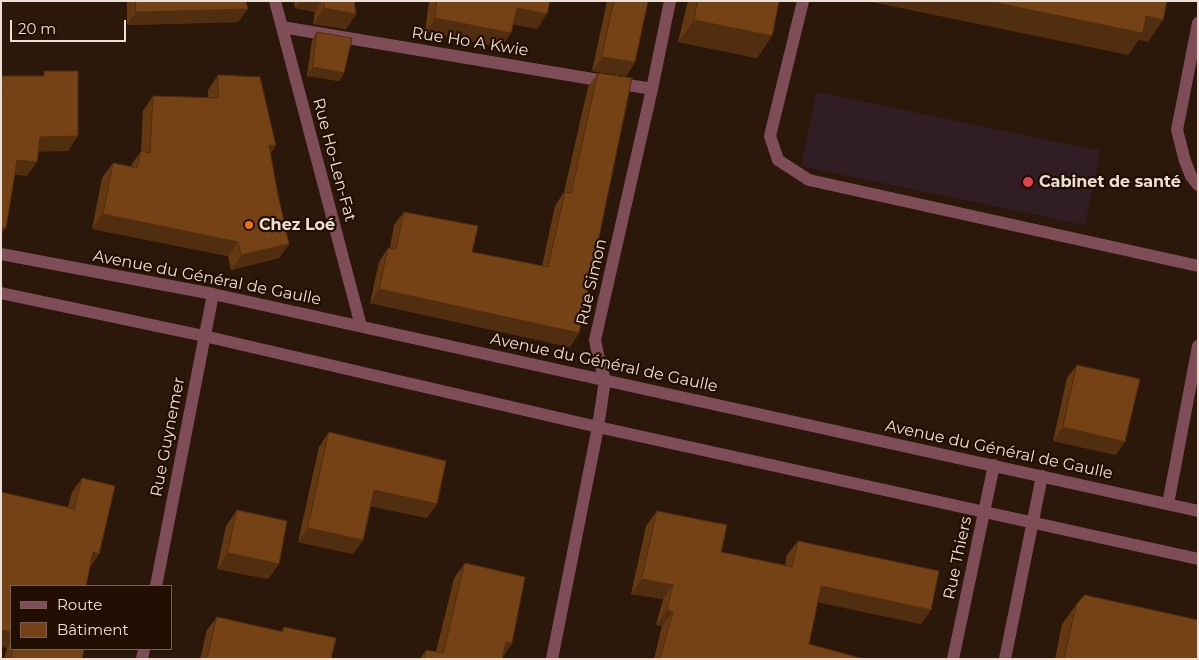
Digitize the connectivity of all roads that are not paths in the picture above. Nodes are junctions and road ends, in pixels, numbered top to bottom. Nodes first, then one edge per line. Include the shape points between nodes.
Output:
1 (275, 1) edge
2 (670, 1) edge
3 (803, 1) edge
4 (1198, 23) edge
5 (282, 27) junction
6 (652, 88) junction
7 (1198, 185) edge
8 (1, 254) edge
9 (1198, 266) edge
10 (1, 293) edge
11 (213, 294) junction
12 (361, 326) junction
13 (204, 336) junction
14 (1198, 346) edge
15 (605, 380) junction
16 (598, 427) junction
17 (994, 465) junction
18 (1042, 476) junction
19 (1168, 504) junction
20 (1198, 510) edge
21 (984, 512) junction
22 (1034, 522) junction
23 (1198, 559) edge
24 (156, 585) edge
25 (552, 659) edge
26 (953, 659) edge
27 (1005, 659) edge

1 - 5 street, Rue Ho-Len-Fat
2 - 6 street, Rue Simon
3 - 9 street via 770,136 778,160 809,180
4 - 7 street via 1177,130 1184,161
5 - 6 street, Rue Ho A Kwie
5 - 12 street, Rue Ho-Len-Fat
6 - 15 street, Rue Simon via 595,340
8 - 11 street, Avenue du Général de Gaulle
10 - 13 street
11 - 12 street, Avenue du Général de Gaulle
11 - 13 street, Rue Guynemer
12 - 15 street, Avenue du Général de Gaulle
13 - 16 street
13 - 24 street, Rue Guynemer
14 - 19 street
15 - 16 street, Rue Simon
15 - 17 street, Avenue du Général de Gaulle
16 - 21 street
16 - 25 street, Rue Simon
17 - 18 street, Avenue du Général de Gaulle
17 - 21 street, Rue Thiers
18 - 19 street, Avenue du Général de Gaulle
18 - 22 street
19 - 20 street, Avenue du Général de Gaulle
21 - 22 street
21 - 26 street, Rue Thiers
22 - 23 street
22 - 27 street

